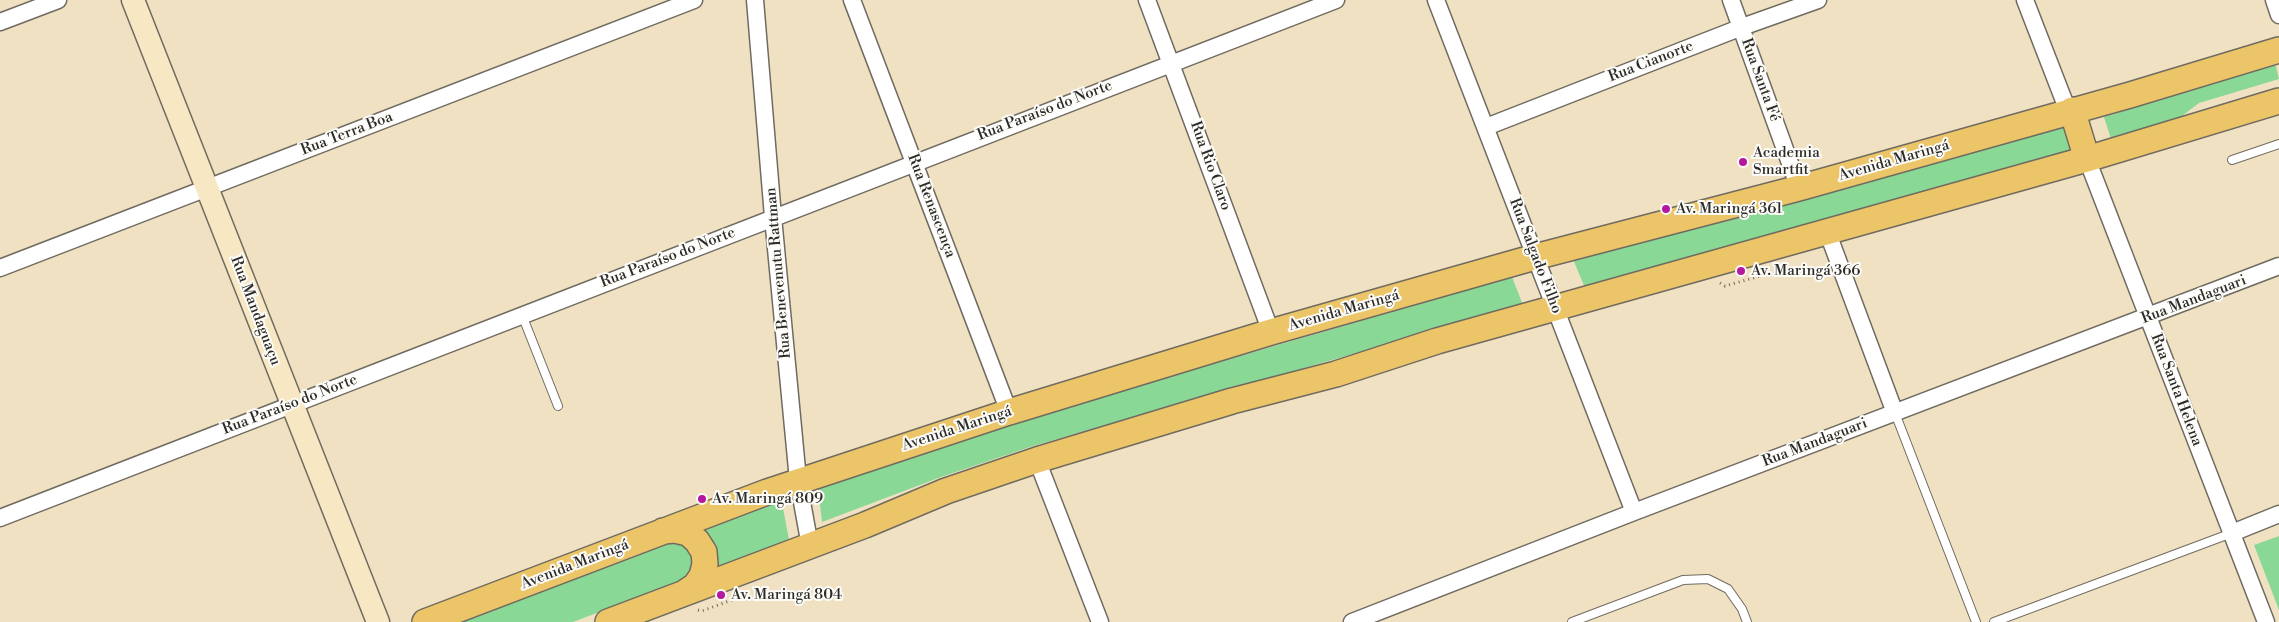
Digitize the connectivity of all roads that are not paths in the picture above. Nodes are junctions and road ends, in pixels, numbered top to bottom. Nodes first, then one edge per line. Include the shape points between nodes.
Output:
1 (58, 0) edge
2 (133, 0) edge
3 (694, 0) edge
4 (755, 0) edge
5 (852, 0) edge
6 (1147, 0) edge
7 (1336, 0) edge
8 (1436, 0) edge
9 (1731, 0) edge
10 (1818, 0) edge
11 (2025, 0) edge
12 (2274, 0) edge
13 (2279, 15) edge
14 (0, 22) edge
15 (1742, 27) junction
16 (2279, 50) edge
17 (1171, 62) junction
18 (2279, 101) edge
19 (2070, 111) junction
20 (1486, 127) junction
21 (2279, 144) edge
22 (2087, 159) junction
23 (2232, 160) dead end
24 (915, 162) junction
25 (206, 188) junction
26 (1798, 188) junction
27 (773, 217) junction
28 (1827, 231) junction
29 (1535, 257) junction
30 (2279, 266) edge
31 (0, 268) edge
32 (1555, 307) junction
33 (522, 315) junction
34 (2148, 318) junction
35 (1271, 332) junction
36 (291, 404) junction
37 (558, 406) dead end
38 (1009, 412) junction
39 (1895, 413) junction
40 (1037, 460) junction
41 (798, 480) junction
42 (1634, 512) junction
43 (2279, 514) edge
44 (0, 518) edge
45 (663, 531) junction
46 (2232, 533) junction
47 (810, 546) junction
48 (684, 593) junction
49 (378, 622) edge
50 (425, 622) edge
51 (608, 622) edge
52 (1100, 622) edge
53 (1352, 622) edge
54 (1572, 622) edge
55 (1747, 622) edge
56 (1976, 622) edge
57 (1994, 622) edge
58 (2266, 622) edge

1 - 14 street
2 - 25 street, Rua Mandaguaçu
3 - 25 street, Rua Terra Boa
4 - 27 street, Rua Benevenutu Rattman
5 - 24 street, Rua Renascença
6 - 17 street, Rua Rio Claro
7 - 17 street, Rua Paraíso do Norte
8 - 20 street, Rua Salgado Filho
9 - 15 street, Rua Santa Fé
10 - 15 street, Rua Cianorte
11 - 19 street
12 - 13 street
15 - 20 street, Rua Cianorte
15 - 26 street, Rua Santa Fé
16 - 19 main road, Avenida Maringá
17 - 24 street, Rua Paraíso do Norte
17 - 35 street, Rua Rio Claro
18 - 22 main road
19 - 22 main road
19 - 26 main road, Avenida Maringá
20 - 29 street, Rua Salgado Filho
21 - 23 lane
22 - 28 main road
22 - 34 street, Rua Santa Helena
24 - 27 street, Rua Paraíso do Norte
24 - 38 street, Rua Renascença
25 - 31 street, Rua Terra Boa
25 - 36 street, Rua Mandaguaçu
26 - 29 main road, Avenida Maringá
27 - 33 street, Rua Paraíso do Norte
27 - 41 street, Rua Benevenutu Rattman
28 - 32 main road
28 - 39 street
29 - 32 street, Rua Salgado Filho
29 - 35 main road, Avenida Maringá
30 - 34 street, Rua Mandaguari
32 - 40 main road
32 - 42 street, Rua Salgado Filho
33 - 36 street, Rua Paraíso do Norte
33 - 37 lane
34 - 39 street, Rua Mandaguari
34 - 46 street, Rua Santa Helena
35 - 38 main road, Avenida Maringá
36 - 44 street, Rua Paraíso do Norte
36 - 49 street, Rua Mandaguaçu
38 - 41 main road, Avenida Maringá
39 - 42 street, Rua Mandaguari
39 - 56 lane
40 - 47 main road via 946,491
40 - 52 street
41 - 45 main road, Avenida Maringá
41 - 47 street, Rua Benevenutu Rattman
42 - 53 street, Rua Mandaguari
43 - 46 street
45 - 48 main road via 688,533 704,552 706,564 702,576
45 - 50 main road, Avenida Maringá
46 - 57 lane
46 - 58 street, Rua Santa Helena
47 - 48 main road
48 - 51 main road
54 - 55 lane via 1683,580 1708,579 1728,589

